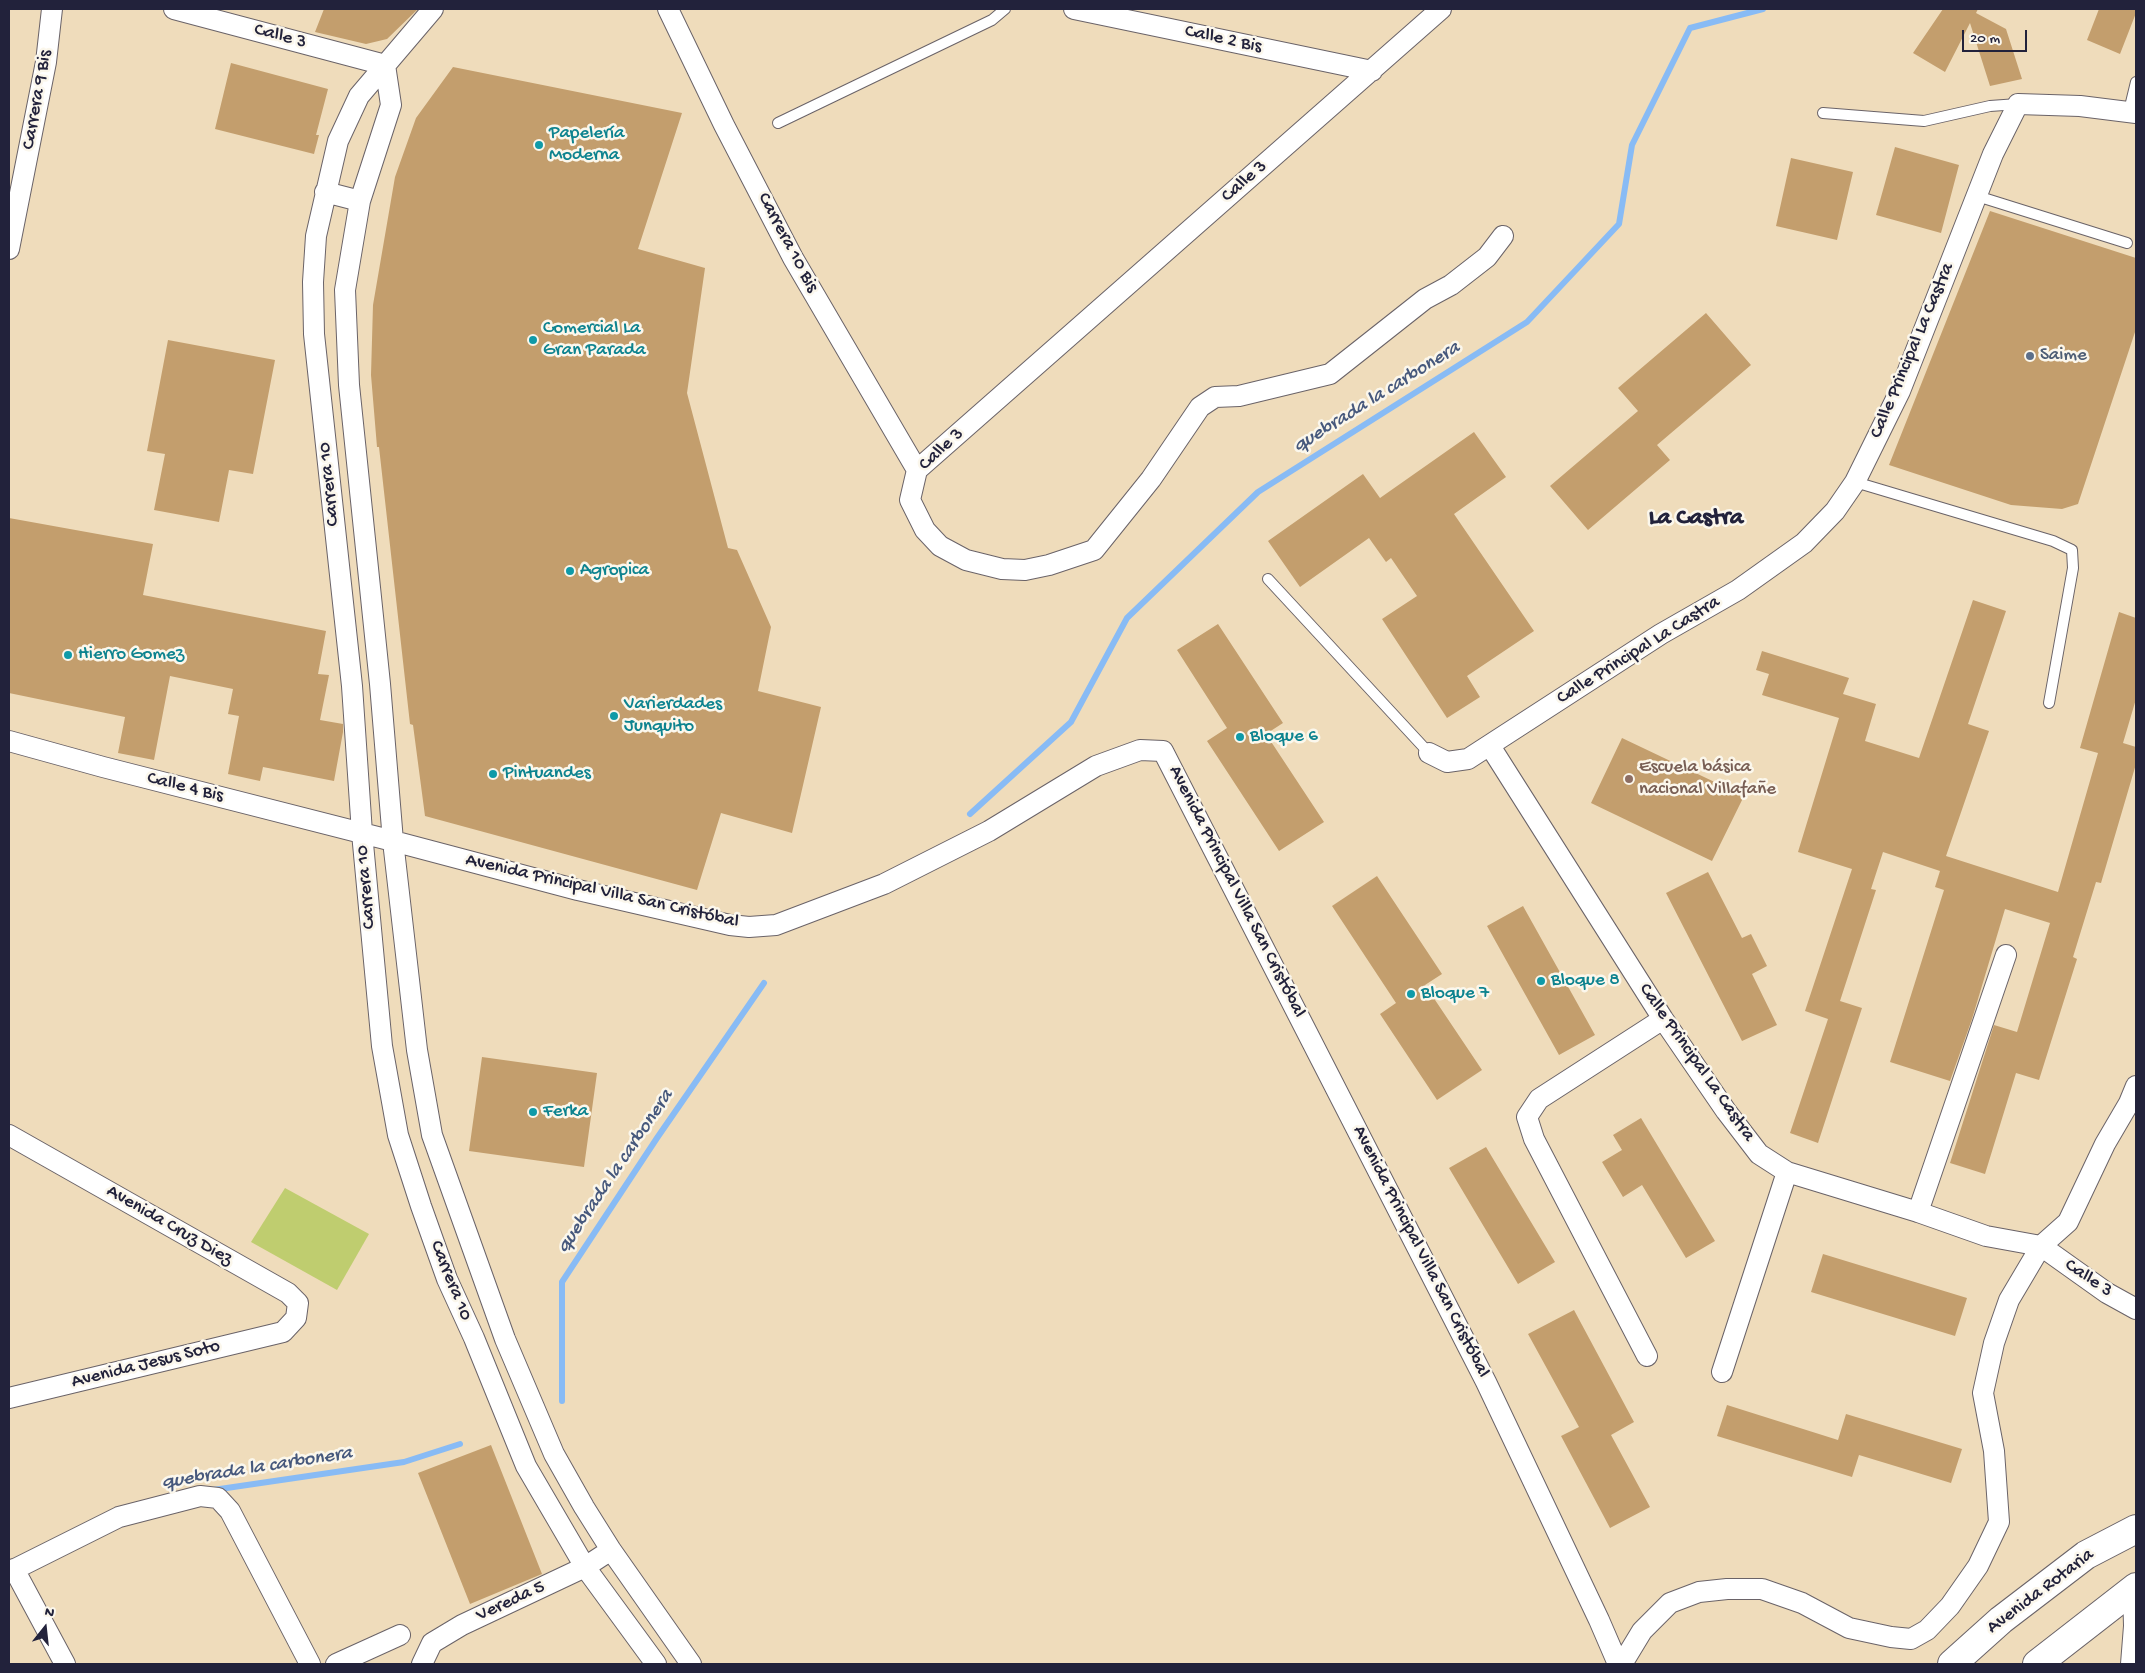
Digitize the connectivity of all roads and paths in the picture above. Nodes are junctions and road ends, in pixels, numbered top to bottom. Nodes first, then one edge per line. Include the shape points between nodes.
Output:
1 (52, 9) edge
2 (174, 9) edge
3 (433, 9) edge
4 (668, 9) edge
5 (1005, 9) edge
6 (1074, 9) edge
7 (1441, 9) edge
8 (385, 65) junction
9 (1372, 71) junction
10 (2136, 82) edge
11 (2018, 104) junction
12 (2133, 112) edge
13 (1823, 113) dead end
14 (778, 123) dead end
15 (325, 192) junction
16 (1977, 196) junction
17 (360, 201) junction
18 (1503, 236) dead end
19 (2127, 243) dead end
20 (9, 249) edge
21 (320, 384) junction
22 (349, 385) junction
23 (917, 470) junction
24 (1855, 482) junction
25 (1268, 579) dead end
26 (2049, 703) dead end
27 (9, 741) edge
28 (1490, 746) junction
29 (1429, 752) joint
30 (362, 833) junction
31 (393, 840) junction
32 (2006, 956) dead end
33 (1663, 1019) junction
34 (2136, 1086) edge
35 (9, 1135) edge
36 (1787, 1172) junction
37 (1918, 1212) junction
38 (2041, 1246) junction
39 (2136, 1309) edge
40 (283, 1332) joint
41 (1647, 1356) dead end
42 (1722, 1372) dead end
43 (9, 1398) edge
44 (2136, 1529) edge
45 (611, 1550) junction
46 (585, 1567) junction
47 (12, 1570) edge
48 (2135, 1588) edge
49 (400, 1635) dead end
50 (2045, 1663) edge
51 (65, 1664) edge
52 (310, 1664) edge
53 (336, 1664) edge
54 (422, 1664) edge
55 (656, 1664) edge
56 (691, 1664) edge
57 (1618, 1664) edge
58 (1622, 1664) edge
59 (1952, 1664) edge
60 (2131, 1664) edge

1 - 20 street, Carrera 9 Bis via 46,62
2 - 8 street, Calle 3
3 - 8 street, Carrera 10
4 - 23 street, Carrera 10 Bis via 793,258
5 - 14 lane via 992,20
6 - 9 street, Calle 2 Bis
7 - 9 street, Calle 3
8 - 15 street, Carrera 10 via 354,105 338,141
8 - 17 street, Carrera 10 via 391,106
9 - 23 street, Calle 3
10 - 12 lane
11 - 12 street via 2058,104
11 - 13 lane via 1990,106 1924,121
11 - 16 street, Calle Principal La Castra
15 - 17 street
15 - 21 street, Carrera 10 via 316,236 313,282 314,334
16 - 19 lane
16 - 24 street, Calle Principal La Castra via 1900,391
17 - 22 street, Carrera 10 via 345,290
18 - 23 street, Calle 3 via 1487,257 1451,285 1425,299 1330,374 1239,396 1215,397 1200,407 1151,479 1094,550 1087,553 1025,570 1002,569 966,560 940,546 924,530 910,500
21 - 22 street
21 - 30 street, Carrera 10 via 352,686
22 - 31 street, Carrera 10
24 - 26 lane via 2053,541 2072,550 2073,568
24 - 28 street, Calle Principal La Castra via 1835,511 1804,542 1738,590 1661,634
25 - 29 lane
27 - 30 street, Calle 4 Bis
28 - 29 street, Calle Principal La Castra via 1468,759 1447,762
28 - 33 street, Calle Principal La Castra
30 - 31 street, Avenida Principal Villa San Cristóbal
30 - 46 street, Carrera 10 via 382,1046 398,1135 447,1279 526,1466
31 - 45 street, Carrera 10 via 417,1050 432,1135 505,1339 554,1454
31 - 57 street, Avenida Principal Villa San Cristóbal via 578,890 730,925 749,928 776,925 884,884 989,831 1096,766 1140,750 1163,751 1486,1382
32 - 37 street
33 - 36 street, Calle Principal La Castra via 1726,1111 1760,1154
33 - 41 street via 1539,1098 1527,1117 1534,1139
34 - 38 street via 2068,1222
35 - 40 street, Avenida Cruz Diez via 288,1293 298,1303 296,1318
36 - 37 street, Calle Principal La Castra
36 - 42 street
37 - 38 street, Calle Principal La Castra via 1986,1236
38 - 39 street, Calle 3 via 2107,1293
38 - 58 street via 2009,1300 1994,1343 1983,1393 1994,1451 1999,1522 1978,1566 1950,1606 1927,1630 1911,1639 1849,1628 1802,1603 1762,1589 1699,1592 1670,1603 1642,1631
40 - 43 street, Avenida Jesus Soto
44 - 59 main road, Avenida Rotaria via 2086,1555 2001,1620
45 - 46 street, Vereda 5
45 - 56 street, Carrera 10
46 - 54 street, Vereda 5 via 462,1625 432,1644
46 - 55 street, Carrera 10
47 - 51 street
47 - 52 street via 119,1517 200,1496 218,1498 230,1511
48 - 50 main road
48 - 60 street
49 - 53 street

